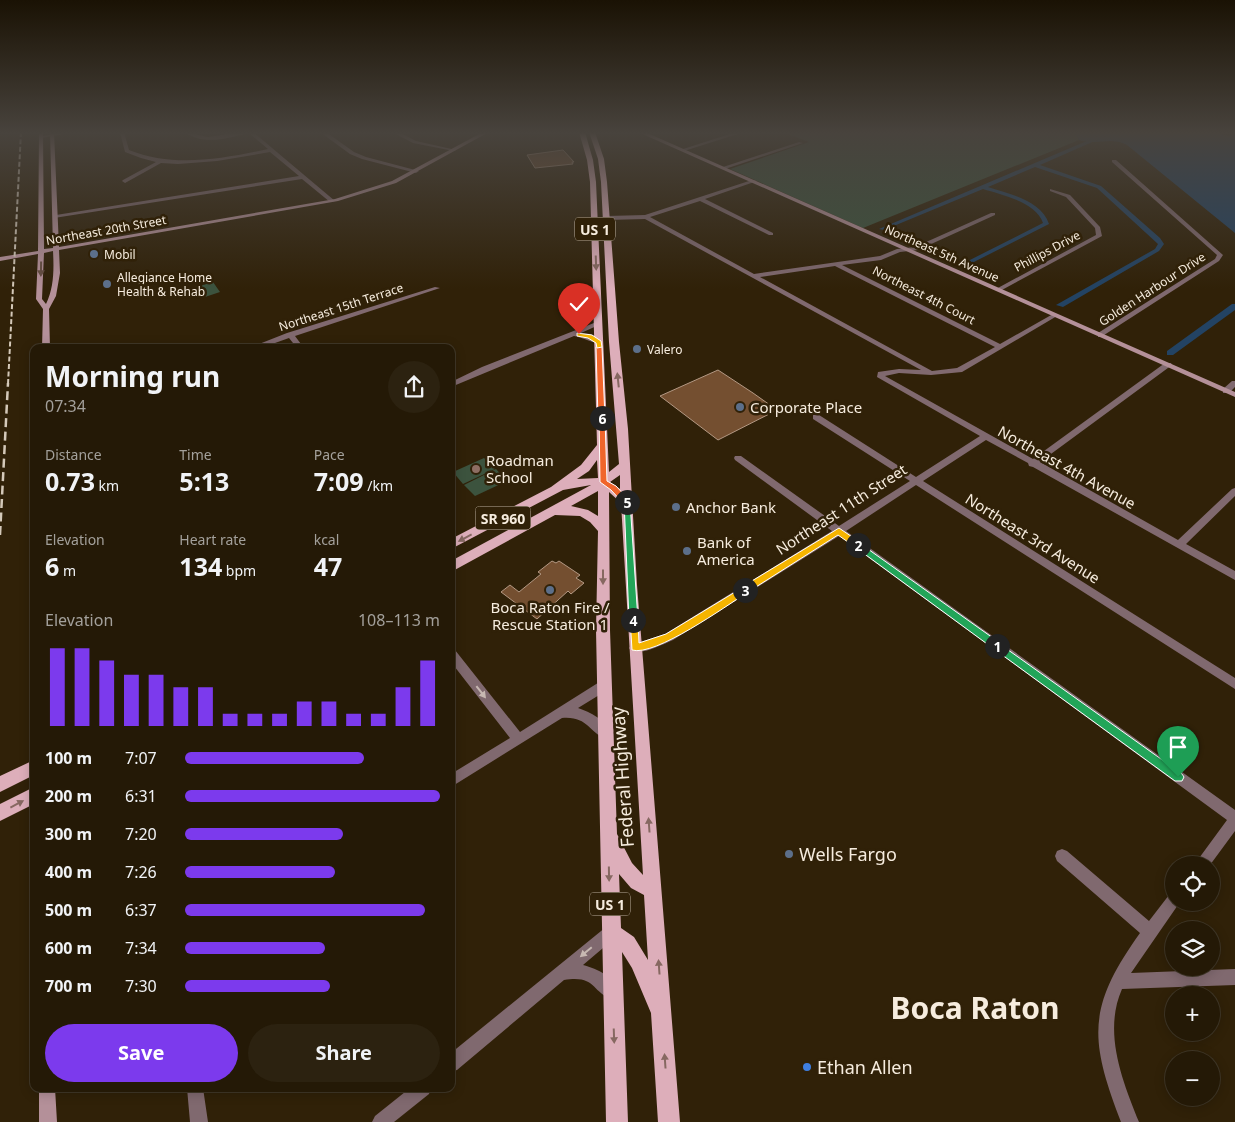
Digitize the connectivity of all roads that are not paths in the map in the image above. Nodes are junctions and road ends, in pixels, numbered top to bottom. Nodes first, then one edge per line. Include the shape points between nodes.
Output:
1 (41, 184) edge
2 (54, 184) edge
3 (259, 184) edge
4 (313, 184) edge
5 (374, 184) edge
6 (388, 184) edge
7 (593, 184) edge
8 (604, 184) edge
9 (744, 184) edge
10 (762, 184) edge
11 (1140, 184) edge
12 (1052, 190) dead end
13 (330, 199) junction
14 (700, 199) junction
15 (594, 210) junction
16 (993, 214) dead end
17 (645, 217) junction
18 (56, 218) junction
19 (607, 218) junction
20 (594, 219) junction
21 (607, 227) junction
22 (771, 234) dead end
23 (56, 247) junction
24 (907, 249) junction
25 (41, 250) junction
26 (0, 254) edge
27 (0, 259) edge
28 (836, 264) junction
29 (753, 276) junction
30 (437, 288) dead end
31 (998, 290) junction
32 (46, 309) junction
33 (1055, 315) junction
34 (598, 322) junction
35 (572, 334) junction
36 (290, 335) junction
37 (1101, 335) junction
38 (599, 338) junction
39 (614, 342) junction
40 (46, 344) edge
41 (264, 344) edge
42 (298, 344) edge
43 (1001, 347) junction
44 (1168, 365) junction
45 (931, 373) junction
46 (455, 383) edge
47 (1235, 383) edge
48 (1226, 391) junction
49 (1235, 395) edge
50 (816, 417) dead end
51 (984, 436) junction
52 (603, 450) junction
53 (738, 458) dead end
54 (1032, 464) junction
55 (625, 465) junction
56 (916, 481) junction
57 (604, 482) junction
58 (555, 490) junction
59 (1235, 491) edge
60 (626, 501) junction
61 (552, 512) junction
62 (603, 529) junction
63 (839, 531) junction
64 (455, 543) edge
65 (1179, 545) junction
66 (455, 565) edge
67 (1235, 576) edge
68 (635, 648) junction
69 (455, 658) edge
70 (1235, 684) edge
71 (604, 685) junction
72 (559, 714) junction
73 (606, 732) junction
74 (518, 739) junction
75 (30, 768) edge
76 (455, 778) edge
77 (0, 784) edge
78 (30, 797) edge
79 (0, 813) edge
80 (1235, 819) edge
81 (609, 834) junction
82 (1062, 856) dead end
83 (1207, 856) edge
84 (654, 892) junction
85 (1166, 911) edge
86 (611, 932) junction
87 (1150, 932) junction
88 (561, 973) junction
89 (1235, 977) edge
90 (1118, 981) junction
91 (613, 993) junction
92 (662, 1015) junction
93 (455, 1061) edge
94 (47, 1092) edge
95 (195, 1092) edge
96 (417, 1092) edge
97 (48, 1122) edge
98 (199, 1122) edge
99 (381, 1122) edge
100 (617, 1122) edge
101 (669, 1122) edge
102 (1130, 1122) edge

1 - 25 street
2 - 18 street
3 - 18 street
4 - 13 street
5 - 13 street, Northeast 20th Street
6 - 13 street, Northeast 20th Street
7 - 15 main road, US 1
8 - 19 main road, US 1
9 - 14 street
10 - 24 street, Northeast 5th Avenue
11 - 37 street, Golden Harbour Drive via 1220,255
12 - 31 street, Phillips Drive via 1068,196 1098,228 1099,236
13 - 23 street, Northeast 20th Street
14 - 17 street
14 - 22 street
15 - 19 main road
15 - 20 main road, US 1
16 - 24 street via 916,249
17 - 19 street
17 - 29 street
18 - 23 street
19 - 21 main road, US 1
20 - 21 main road
20 -> 34 main road, US 1
21 - 39 main road, US 1
23 - 25 street, Northeast 20th Street
23 - 32 street via 57,273 53,296
24 - 28 street via 873,260
24 - 31 street, Northeast 5th Avenue
25 - 26 street
25 - 27 street
25 -> 32 street via 39,299
28 - 29 street
28 - 43 street, Northeast 4th Court
29 - 45 street
30 - 36 street, Northeast 15th Terrace
31 - 33 street, Northeast 5th Avenue
32 - 40 street
33 - 37 street, Northeast 5th Avenue
33 - 43 street
34 - 35 street
34 - 38 main road, US 1
35 - 38 street
35 - 46 street
36 - 41 street, Northeast 15th Terrace
36 - 42 street
37 - 44 street, Northeast 5th Avenue
38 - 39 main road
38 - 52 main road, US 1
55 -> 39 main road, Federal Highway / US 1
43 - 45 street via 965,368
44 - 48 street, Northeast 5th Avenue
44 - 54 street
45 - 51 street, Northeast 4th Avenue via 892,371 881,374 881,377
47 - 48 street
48 - 49 street, Northeast 5th Avenue
50 - 56 street, Northeast 3rd Avenue
51 - 54 street, Northeast 4th Avenue
51 - 56 street, Northeast 11th Street
52 - 55 main road via 611,462
52 - 57 main road, US 1
52 - 58 main road, SR 960
53 - 63 street
54 - 65 street, Northeast 4th Avenue
55 - 57 main road
55 - 60 main road, Federal Highway / US 1
56 - 63 street, Northeast 11th Street
56 - 70 street, Northeast 3rd Avenue
57 - 58 main road via 584,482
57 - 60 main road
57 - 61 main road
57 - 62 main road, US 1
58 -> 64 main road, SR 960
59 - 65 street
60 - 68 main road, Federal Highway / US 1
61 - 62 main road via 582,511 596,519
61 - 66 main road
62 -> 71 main road, Federal Highway / US 1
63 - 68 street, Northeast 11th Street via 669,637
63 - 80 street
65 - 67 street, Northeast 4th Avenue
84 -> 68 main road, Federal Highway / US 1
69 -> 74 street
71 - 72 street
71 - 73 main road, Federal Highway / US 1
72 - 73 street via 580,713
72 - 74 street
73 - 81 main road, Federal Highway / US 1
74 - 76 street
75 - 77 main road
79 -> 78 main road
80 - 83 street
81 - 84 main road via 629,876 638,885
81 -> 86 main road, Federal Highway / US 1
82 - 87 street
92 -> 84 main road, Federal Highway / US 1
85 - 87 street
86 -> 88 street
86 - 91 main road, Federal Highway / US 1
86 - 92 main road via 627,944 639,961
87 - 90 street
88 - 91 street via 575,970 590,974
88 - 93 street
89 - 90 street
90 - 102 street via 1108,1006 1107,1042 1116,1084
91 -> 100 main road, Federal Highway / US 1
101 -> 92 main road, Federal Highway / US 1
94 - 97 street
95 - 98 street
96 - 99 street

